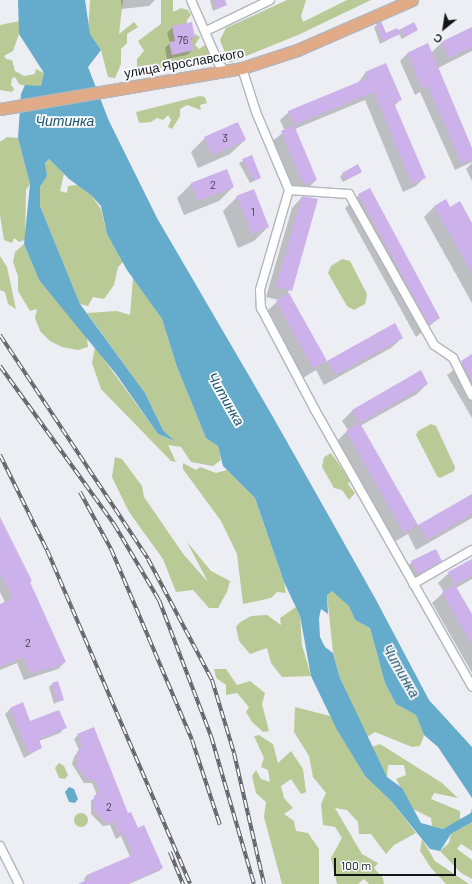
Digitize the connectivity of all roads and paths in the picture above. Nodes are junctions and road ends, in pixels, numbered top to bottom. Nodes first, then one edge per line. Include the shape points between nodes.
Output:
1 (191, 0) edge
2 (270, 0) edge
3 (412, 0) edge
4 (206, 31) junction
5 (242, 68) junction
6 (226, 72) junction
7 (0, 109) edge
8 (289, 190) junction
9 (472, 396) edge
10 (472, 550) edge
11 (413, 584) junction
12 (472, 686) edge
13 (0, 846) edge
14 (19, 884) edge

1 - 4 street
2 - 4 street
3 - 5 main road, улица Ярославского via 297,50
4 - 6 street via 219,64
5 - 6 main road, улица Ярославского
5 - 8 street via 256,112
6 - 7 main road, улица Ярославского
8 - 9 street via 349,194 434,345 453,358
8 - 11 street via 260,290 262,308 315,410
10 - 11 street
11 - 12 street
13 - 14 street

